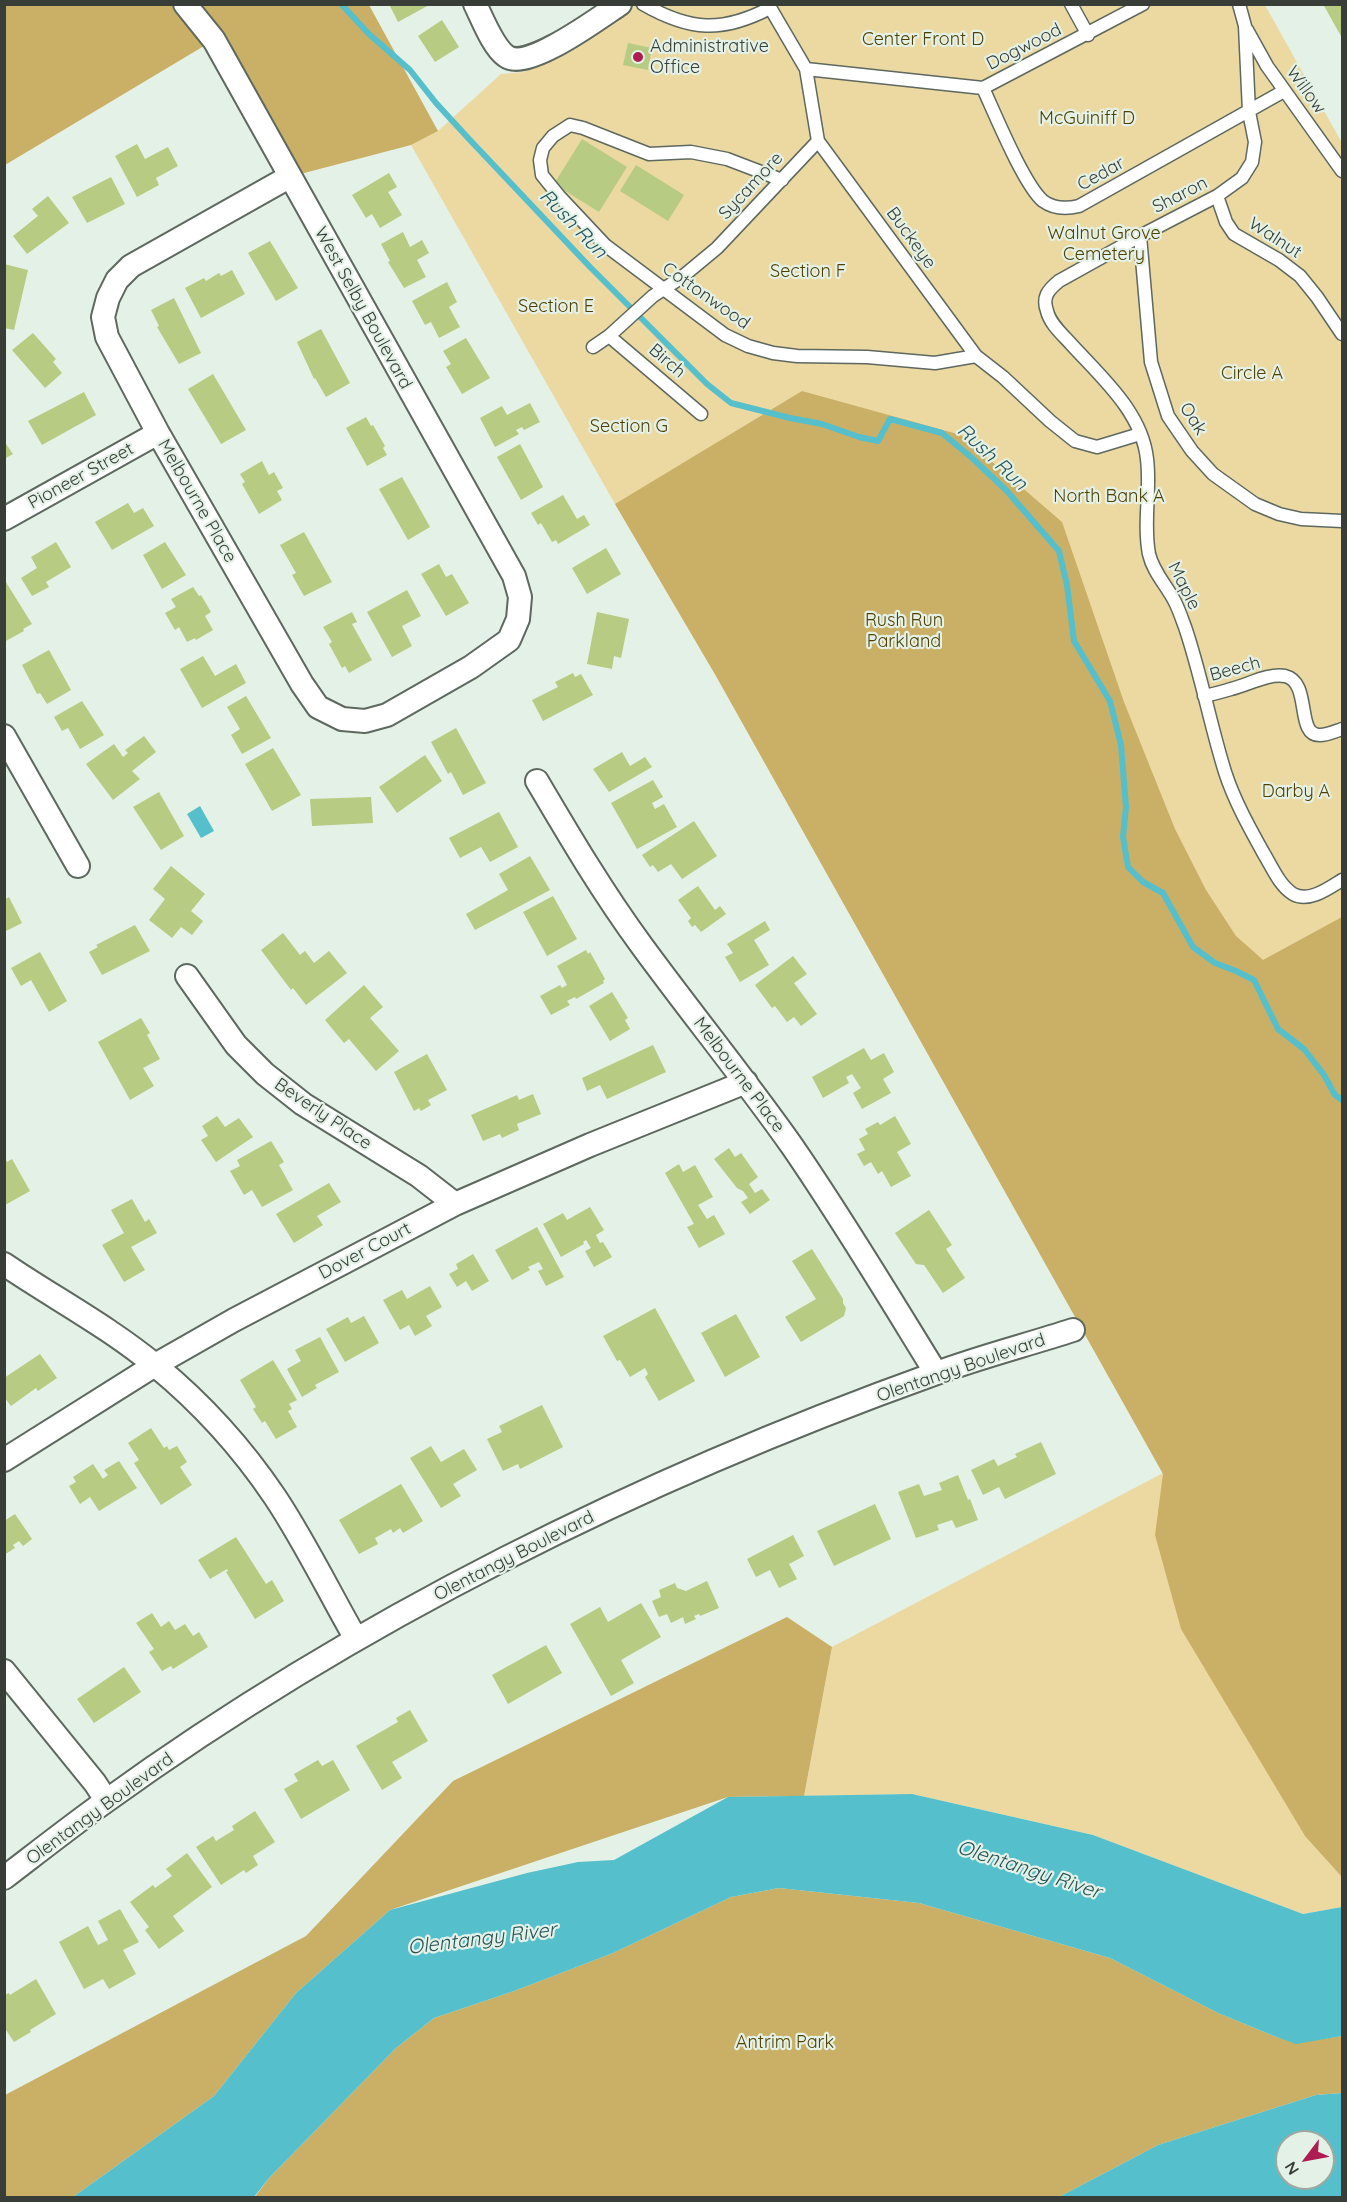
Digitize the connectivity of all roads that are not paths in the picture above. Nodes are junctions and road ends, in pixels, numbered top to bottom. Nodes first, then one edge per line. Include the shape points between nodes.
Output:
1 (184, 4) edge
2 (475, 4) edge
3 (620, 4) edge
4 (643, 4) edge
5 (1071, 4) edge
6 (1143, 4) edge
7 (1239, 4) edge
8 (769, 6) edge
9 (1245, 26) junction
10 (1088, 35) junction
11 (806, 69) junction
12 (983, 88) junction
13 (1284, 91) junction
14 (1250, 112) junction
15 (818, 141) junction
16 (1342, 171) edge
17 (289, 177) junction
18 (782, 180) junction
19 (1217, 196) junction
20 (1140, 236) junction
21 (664, 289) junction
22 (1045, 297) joint
23 (1342, 334) edge
24 (609, 336) junction
25 (593, 347) dead end
26 (976, 356) junction
27 (700, 414) dead end
28 (158, 433) junction
29 (1140, 434) junction
30 (4, 519) edge
31 (1342, 521) edge
32 (1204, 696) junction
33 (342, 719) joint
34 (1342, 729) edge
35 (4, 736) edge
36 (537, 781) dead end
37 (78, 866) dead end
38 (1342, 880) edge
39 (187, 976) dead end
40 (746, 1082) junction
41 (454, 1204) junction
42 (4, 1264) edge
43 (1073, 1330) dead end
44 (155, 1365) junction
45 (936, 1373) junction
46 (4, 1460) edge
47 (356, 1639) junction
48 (4, 1671) edge
49 (106, 1800) junction
50 (4, 1878) edge

1 - 17 street, West Selby Boulevard via 214,40
2 - 3 street via 496,45 506,57 517,60 549,49
4 - 8 lane via 677,21 716,26 746,21
5 - 10 lane
6 - 10 lane, Dogwood
7 - 9 lane
8 - 11 lane
9 - 13 lane, Willow
9 - 14 lane, Sharon
10 - 12 lane, Dogwood
11 - 12 lane, Dogwood
11 - 15 lane
12 - 14 lane, Cedar via 1041,200 1066,210
13 - 14 lane, Cedar
13 - 16 lane, Willow
14 - 19 lane, Sharon via 1255,142 1252,162 1242,178
15 - 18 lane, Sycamore
15 - 26 lane, Buckeye
17 - 28 street, Melbourne Place via 131,266 117,280 103,317 107,337
17 - 33 street, West Selby Boulevard via 514,576 520,597 518,619 509,640 471,667 387,715 365,721
18 - 21 lane, Sycamore via 717,248
18 - 21 lane, Cottonwood via 726,159 691,152 649,154 570,125 554,136 543,148 542,175 605,245
19 - 20 lane, Sharon
19 - 23 lane, Walnut via 1234,234 1299,276
20 - 22 lane, Sharon via 1059,281
20 - 31 lane, Oak via 1151,362 1168,416 1192,451 1213,474 1255,504 1301,519
21 - 24 lane, Sycamore
21 - 26 lane, Cottonwood via 724,335 773,353 935,363
22 - 29 lane, Maple via 1047,312 1056,328 1116,393
24 - 25 lane, Sycamore
24 - 27 lane, Birch
26 - 29 lane via 1075,441 1097,447
28 - 30 street, Pioneer Street
28 - 33 street, Melbourne Place via 302,684 318,707
29 - 32 lane, Maple via 1147,458 1146,536 1150,558 1186,629
32 - 34 lane, Beech via 1265,678 1287,677 1299,688 1308,729 1313,734
32 - 38 lane, Maple via 1237,802 1275,873 1299,897 1310,897
35 - 37 street
36 - 40 street, Melbourne Place via 591,873 640,945
39 - 41 street, Beverly Place via 236,1045 265,1074 303,1104 419,1176
40 - 41 street, Dover Court
40 - 45 street, Melbourne Place via 793,1147
41 - 44 street, Dover Court
42 - 44 street
43 - 45 street, Olentangy Boulevard
44 - 46 street, Dover Court
44 - 47 street via 241,1451 275,1497
45 - 47 street, Olentangy Boulevard via 711,1461 619,1503 468,1577
47 - 49 street, Olentangy Boulevard
48 - 49 street
49 - 50 street, Olentangy Boulevard

